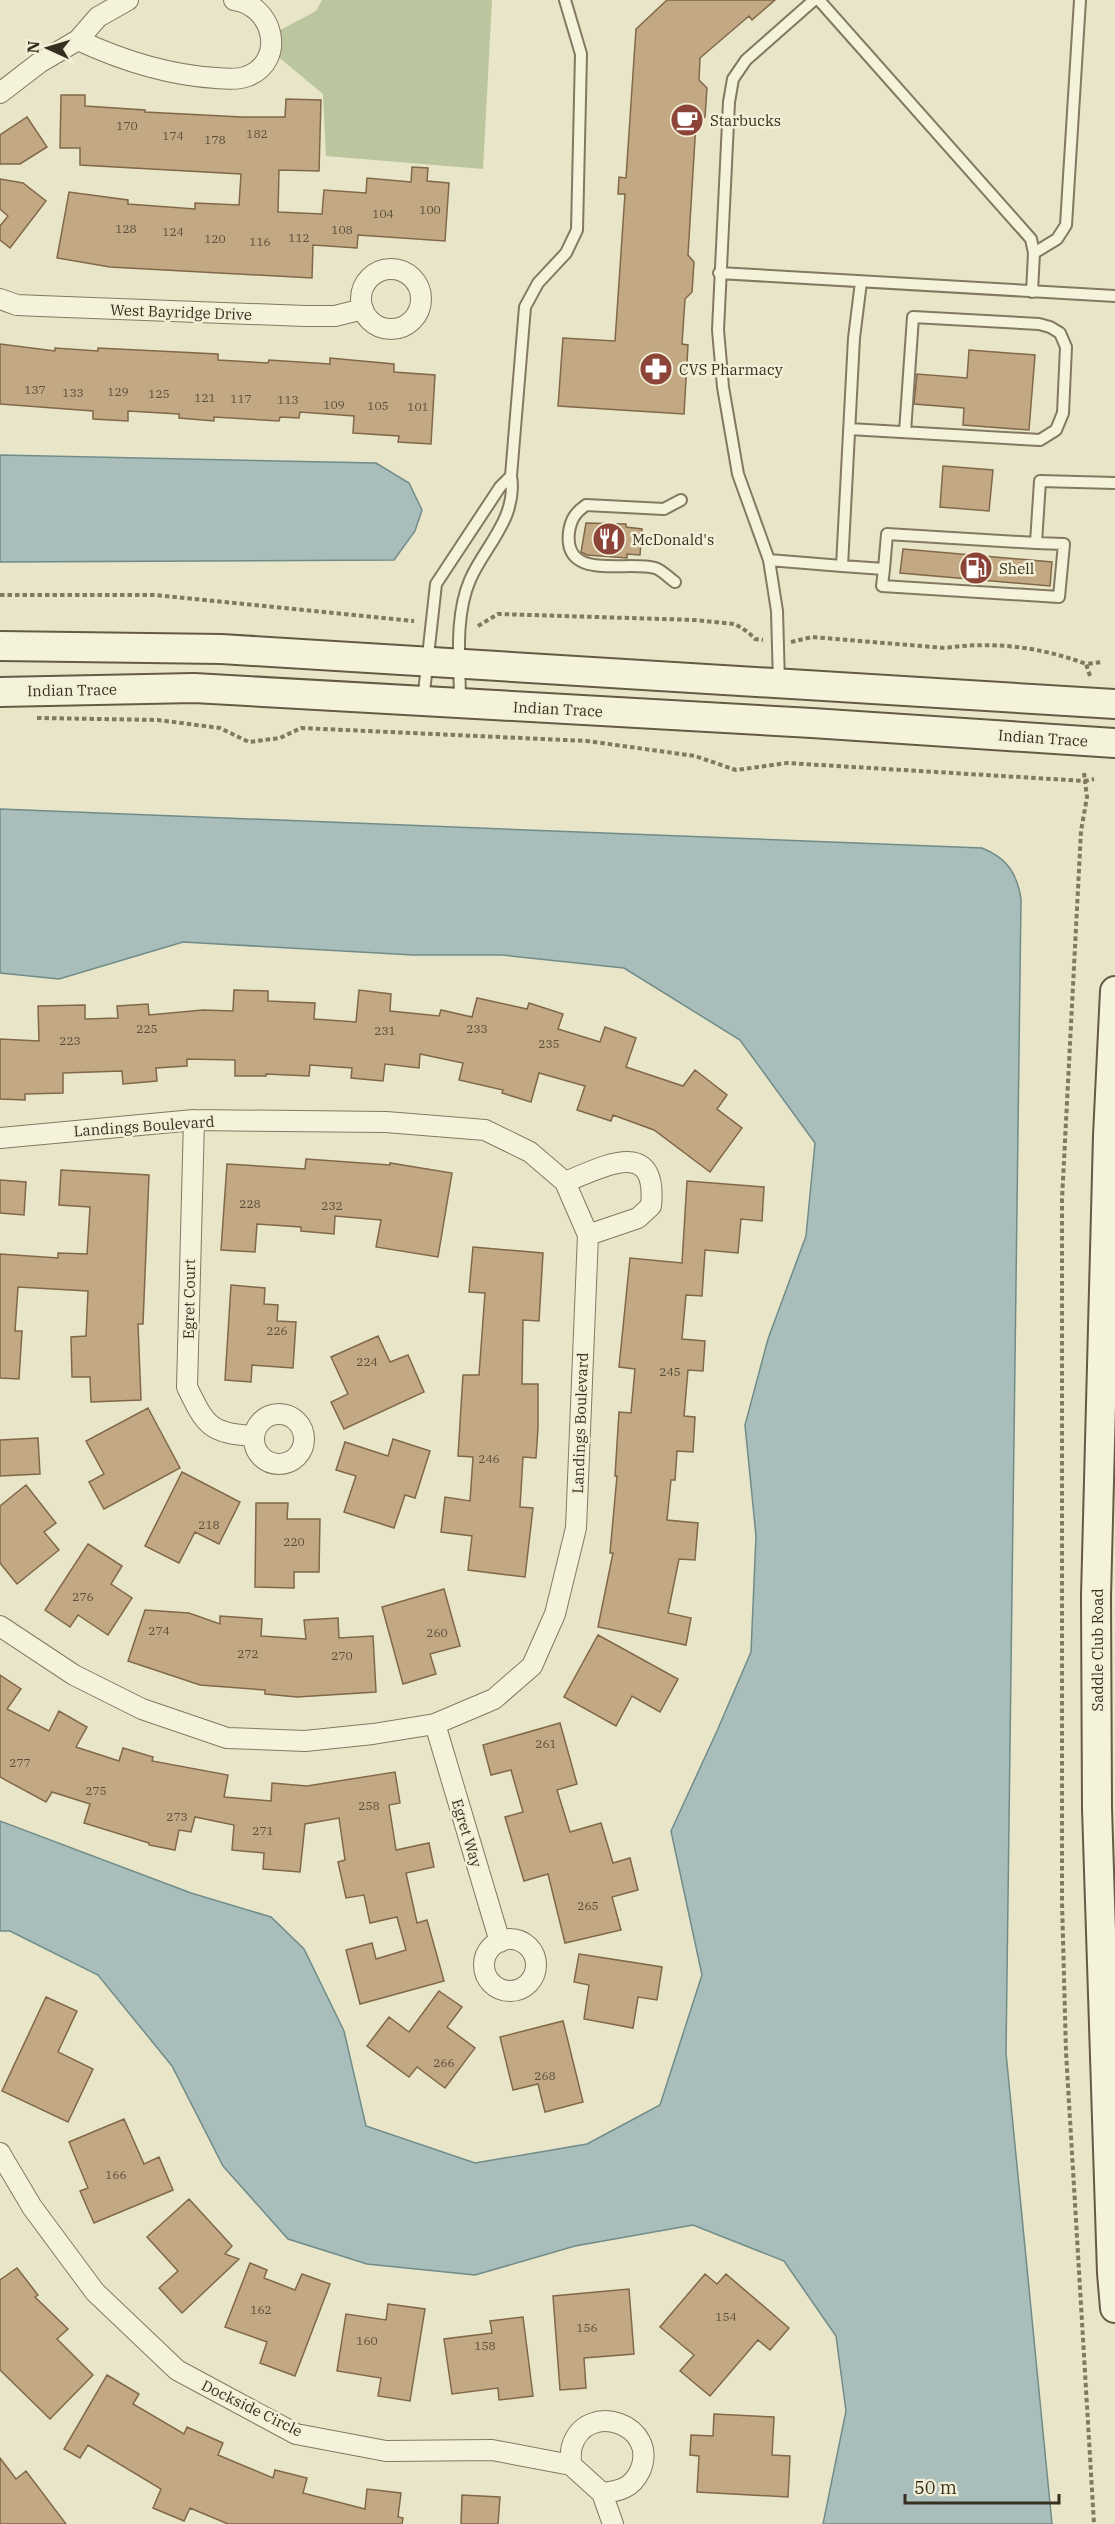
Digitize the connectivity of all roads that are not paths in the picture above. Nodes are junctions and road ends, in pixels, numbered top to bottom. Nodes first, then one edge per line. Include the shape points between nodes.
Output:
1 (129, 0) edge
2 (234, 0) edge
3 (565, 0) edge
4 (817, 0) edge
5 (1080, 0) edge
6 (78, 40) junction
7 (0, 93) edge
8 (1034, 253) junction
9 (719, 273) junction
10 (861, 282) junction
11 (1032, 292) junction
12 (1115, 297) edge
13 (0, 299) edge
14 (363, 309) dead end
15 (849, 429) junction
16 (905, 432) junction
17 (511, 476) junction
18 (1115, 483) edge
19 (681, 500) dead end
20 (1036, 543) junction
21 (769, 560) junction
22 (842, 566) junction
23 (884, 568) junction
24 (675, 582) dead end
25 (0, 646) edge
26 (427, 662) junction
27 (460, 664) junction
28 (779, 684) junction
29 (0, 692) edge
30 (423, 702) junction
31 (459, 704) junction
32 (1115, 704) edge
33 (1115, 743) edge
34 (1115, 991) edge
35 (194, 1120) junction
36 (0, 1138) edge
37 (565, 1182) junction
38 (588, 1235) junction
39 (254, 1436) dead end
40 (0, 1626) edge
41 (435, 1724) junction
42 (500, 1942) dead end
43 (0, 2153) edge
44 (1113, 2273) edge
45 (1115, 2308) edge
46 (571, 2465) junction
47 (603, 2493) junction
48 (613, 2524) edge

1 - 6 street via 98,17
2 - 6 street via 261,13 271,35 267,61 245,78 160,71
3 - 17 lane via 581,54 577,230 566,253 538,283 525,307
4 - 8 lane via 1031,238
4 - 9 lane via 746,60 733,79
5 - 8 lane via 1066,225 1058,240
6 - 7 street
8 - 11 lane
9 - 10 lane
9 - 21 lane via 718,330 732,446
10 - 11 lane
10 - 15 lane
11 - 12 lane
13 - 14 street, West Bayridge Drive via 18,305 294,316 335,316
15 - 16 lane
15 - 22 lane
16 - 16 lane via 913,317 1040,324 1060,333 1066,347 1063,413 1056,430 1040,440
17 - 26 lane via 436,584
17 - 27 lane via 513,490 508,506 494,541 470,580 460,616
18 - 20 lane via 1040,481
19 - 24 lane via 664,509 586,505 576,512 569,535 574,556 583,564 656,568
20 - 23 lane via 887,534
20 - 23 lane via 1064,544 1059,597 882,586
21 - 22 lane
21 - 28 lane via 777,610
22 - 23 lane
25 - 26 main road via 222,650
26 - 27 main road
26 - 30 lane
27 - 28 main road
27 - 31 lane
28 - 32 main road
29 - 30 main road, Indian Trace via 194,688
30 - 31 main road, Indian Trace
31 - 33 main road, Indian Trace
34 - 44 main road, Saddle Club Road via 1096,1596 1097,1808
35 - 36 street, Landings Boulevard
35 - 37 street, Landings Boulevard via 386,1122 485,1130 530,1152
35 - 39 street, Egret Court via 187,1387 203,1421 228,1434
37 - 38 street, Landings Boulevard
37 - 38 street via 616,1162 635,1163 648,1172 653,1186 651,1206 638,1218
38 - 41 street, Landings Boulevard via 576,1528 555,1614 532,1666 494,1699
40 - 41 street, Landings Boulevard via 74,1675 141,1709 227,1738 305,1741
41 - 42 street, Egret Way
43 - 46 street, Dockside Circle via 32,2207 95,2292 177,2370 296,2434 386,2451 492,2450
44 - 45 main road, Saddle Club Road
46 - 47 street
46 - 47 street via 572,2447 581,2431 597,2422 615,2421 631,2429 642,2445 643,2463 635,2480 621,2491
47 - 48 street

